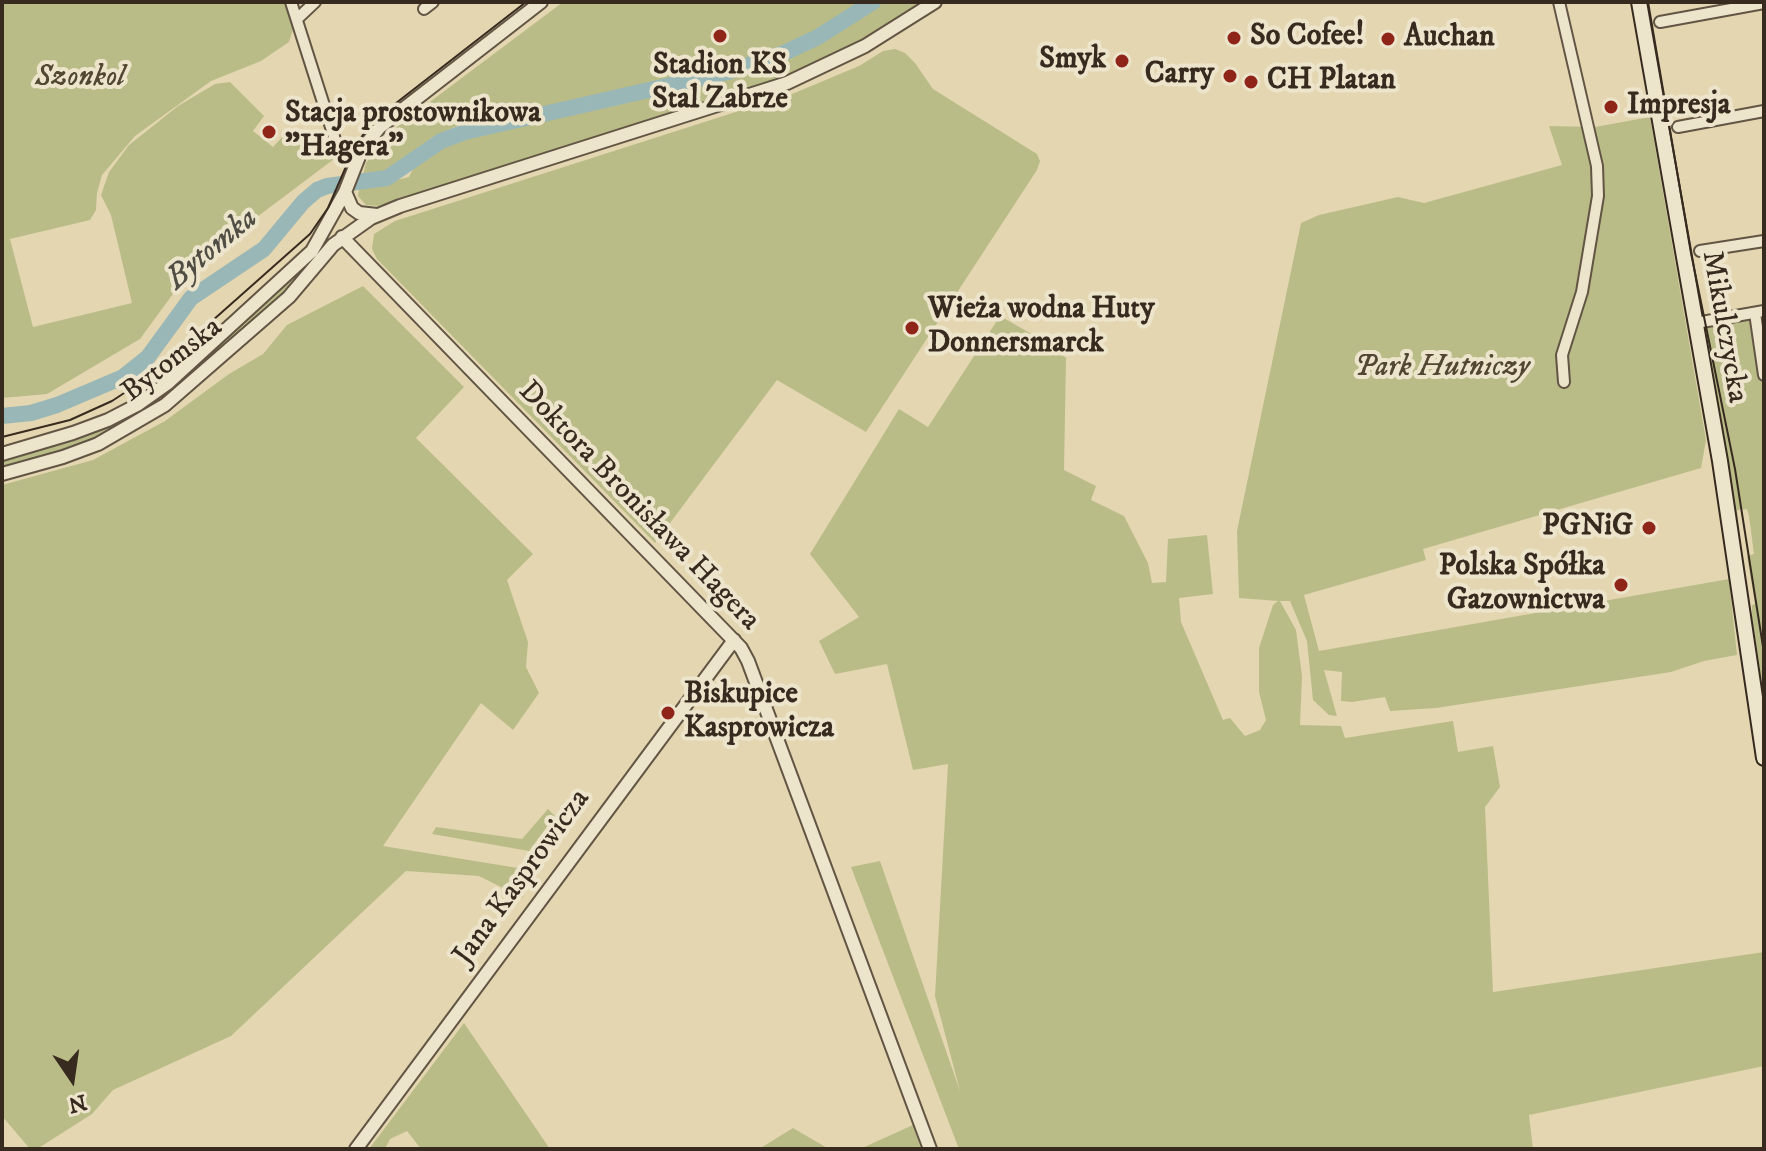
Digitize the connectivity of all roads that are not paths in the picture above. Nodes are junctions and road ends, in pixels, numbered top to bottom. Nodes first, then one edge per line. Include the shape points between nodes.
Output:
1 (291, 2) edge
2 (315, 2) edge
3 (541, 2) edge
4 (935, 2) edge
5 (1559, 2) edge
6 (1639, 2) edge
7 (1764, 3) edge
8 (297, 19) junction
9 (1660, 22) dead end
10 (1764, 111) edge
11 (1678, 127) dead end
12 (356, 164) junction
13 (343, 196) junction
14 (378, 215) junction
15 (363, 223) junction
16 (342, 237) junction
17 (321, 238) junction
18 (1764, 241) edge
19 (1700, 251) dead end
20 (360, 257) junction
21 (1759, 312) edge
22 (1696, 323) junction
23 (1764, 375) edge
24 (1564, 382) dead end
25 (2, 454) edge
26 (2, 474) edge
27 (734, 640) junction
28 (1764, 758) edge
29 (356, 1149) edge
30 (930, 1149) edge

1 - 8 street
2 - 8 street
3 - 12 street, Bytomska via 388,120 369,138
4 - 14 street, Bytomska via 865,46 787,83
5 - 24 street via 1597,166 1598,196 1582,292 1563,348
6 - 22 main road, Mikulczycka
7 - 9 street
8 - 12 street via 336,143
10 - 11 street
12 - 13 street, Bytomska
13 - 14 street via 359,213
13 - 16 street, Bytomska
13 - 17 street, Bytomska
14 - 15 street, Bytomska
15 - 16 street, Bytomska
15 - 20 street via 357,235
16 - 17 street
16 - 20 street, Doktora Bronisława Hagera
16 - 26 street, Bytomska via 289,297 165,405 98,444
17 - 25 street, Bytomska via 287,277 153,395 92,426
18 - 19 street
20 - 27 street, Doktora Bronisława Hagera
21 - 22 street
21 - 23 street
22 - 28 main road, Mikulczycka
27 - 29 street, Jana Kasprowicza
27 - 30 street, Doktora Bronisława Hagera via 748,661

